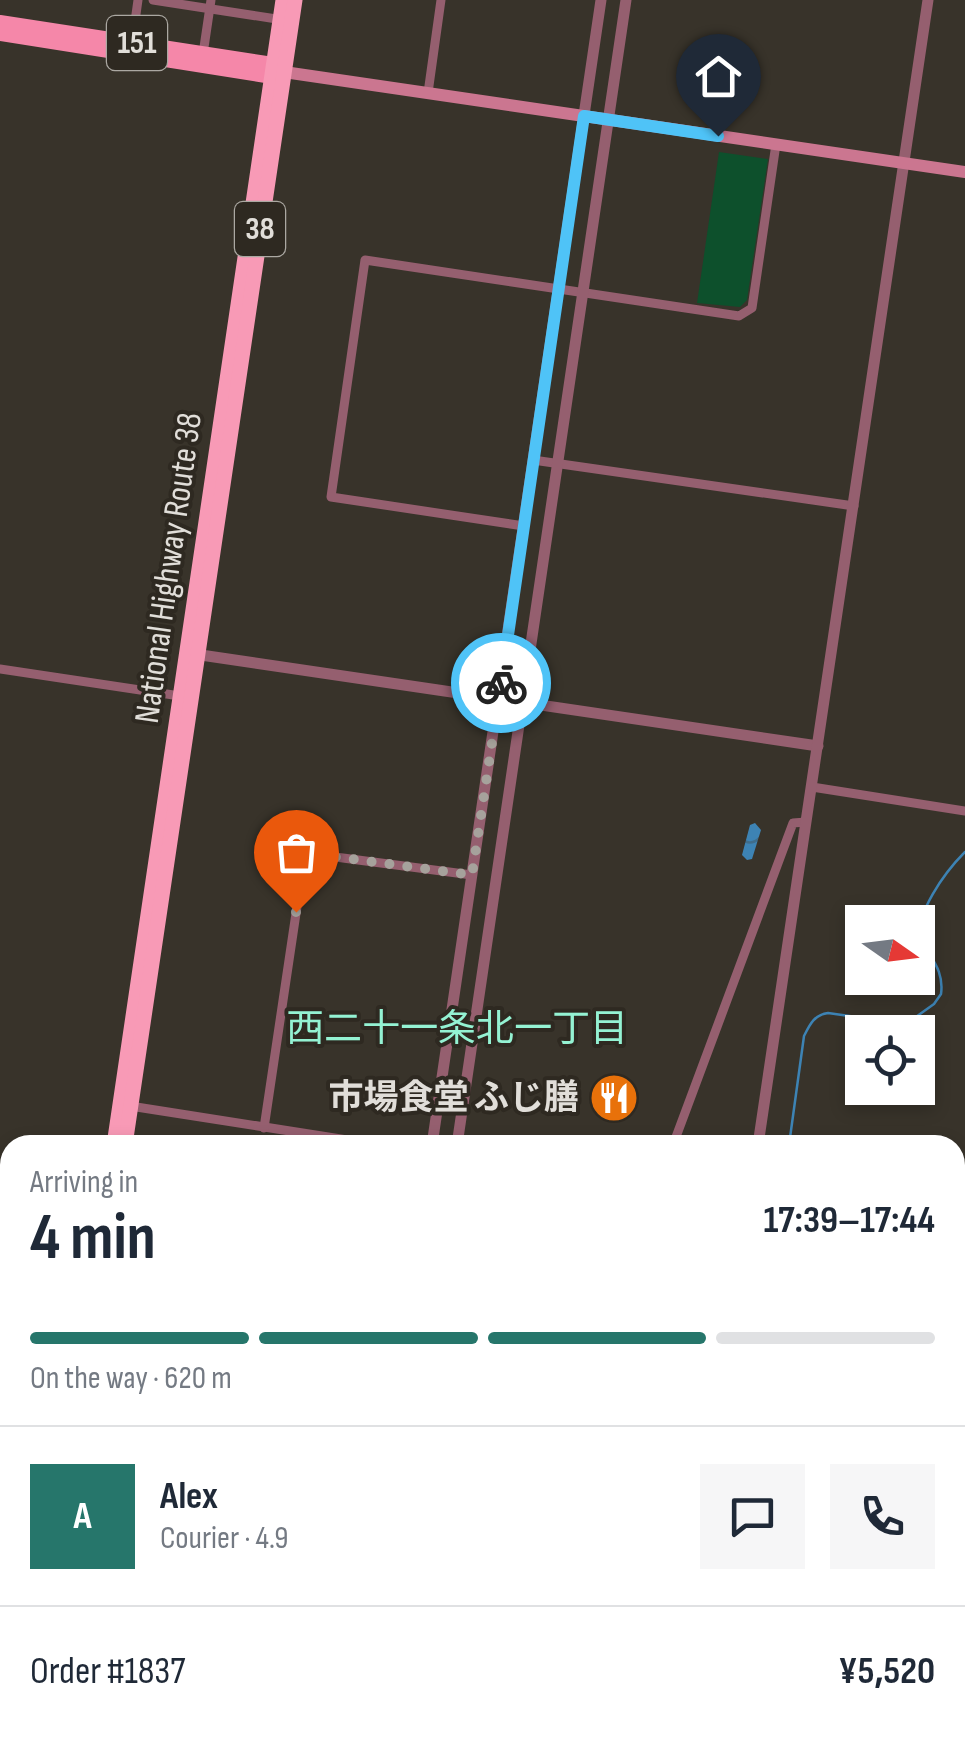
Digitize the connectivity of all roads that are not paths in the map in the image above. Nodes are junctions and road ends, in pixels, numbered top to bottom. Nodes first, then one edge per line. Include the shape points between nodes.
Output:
1 (138, 0) edge
2 (153, 0) edge
3 (283, 0) edge
4 (295, 0) edge
5 (441, 0) edge
6 (601, 0) edge
7 (626, 0) edge
8 (928, 0) edge
9 (211, 4) edge
10 (286, 20) junction
11 (0, 22) edge
12 (0, 34) edge
13 (132, 42) junction
14 (203, 54) junction
15 (276, 71) junction
16 (428, 93) junction
17 (584, 116) junction
18 (608, 120) junction
19 (776, 144) junction
20 (904, 163) junction
21 (965, 172) edge
22 (559, 288) junction
23 (582, 294) junction
24 (534, 460) junction
25 (557, 463) junction
26 (854, 506) junction
27 (524, 526) junction
28 (192, 654) junction
29 (0, 669) edge
30 (186, 696) junction
31 (498, 698) junction
32 (523, 702) junction
33 (818, 746) junction
34 (812, 787) junction
35 (965, 810) edge
36 (806, 822) junction
37 (472, 875) junction
38 (124, 1112) junction
39 (264, 1128) junction
40 (117, 1135) edge
41 (125, 1135) edge
42 (311, 1135) edge
43 (433, 1135) edge
44 (458, 1135) edge
45 (677, 1135) edge
46 (759, 1135) edge

1 - 13 street
2 - 9 street
3 - 10 highway, National Highway Route 38 / 38
4 - 10 highway, National Highway Route 38 / 38
5 - 16 street
6 - 17 street
7 - 18 street
8 - 20 street
9 - 10 street
9 - 14 street
10 - 15 highway, National Highway Route 38 / 38
11 - 13 main road, 151
12 - 15 main road, 151
13 - 14 main road, 151
14 - 15 main road, 151
15 - 16 main road
15 - 28 highway, National Highway Route 38 / 38
16 - 17 main road
17 - 18 main road
17 - 22 street
18 - 19 main road
18 - 23 street
19 - 20 main road
19 - 23 street via 747,314
20 - 21 main road
20 - 26 street
22 - 23 street
22 - 24 street
22 - 27 street via 365,260 331,498
23 - 25 street
24 - 25 street
24 - 27 street
25 - 26 street
25 - 32 street
26 - 33 street
27 - 31 street
28 - 30 highway, National Highway Route 38 / 38
28 - 31 street
29 - 30 street
30 - 38 highway, National Highway Route 38 / 38
31 - 32 street
31 - 37 street
32 - 33 street
32 - 44 street
33 - 34 street
34 - 35 street
34 - 36 street
36 - 45 street via 792,823
36 - 46 street
37 - 39 street via 306,853
37 - 43 street
38 - 39 street
38 - 40 highway, National Highway Route 38 / 38
38 - 41 highway, National Highway Route 38 / 38
39 - 42 street

